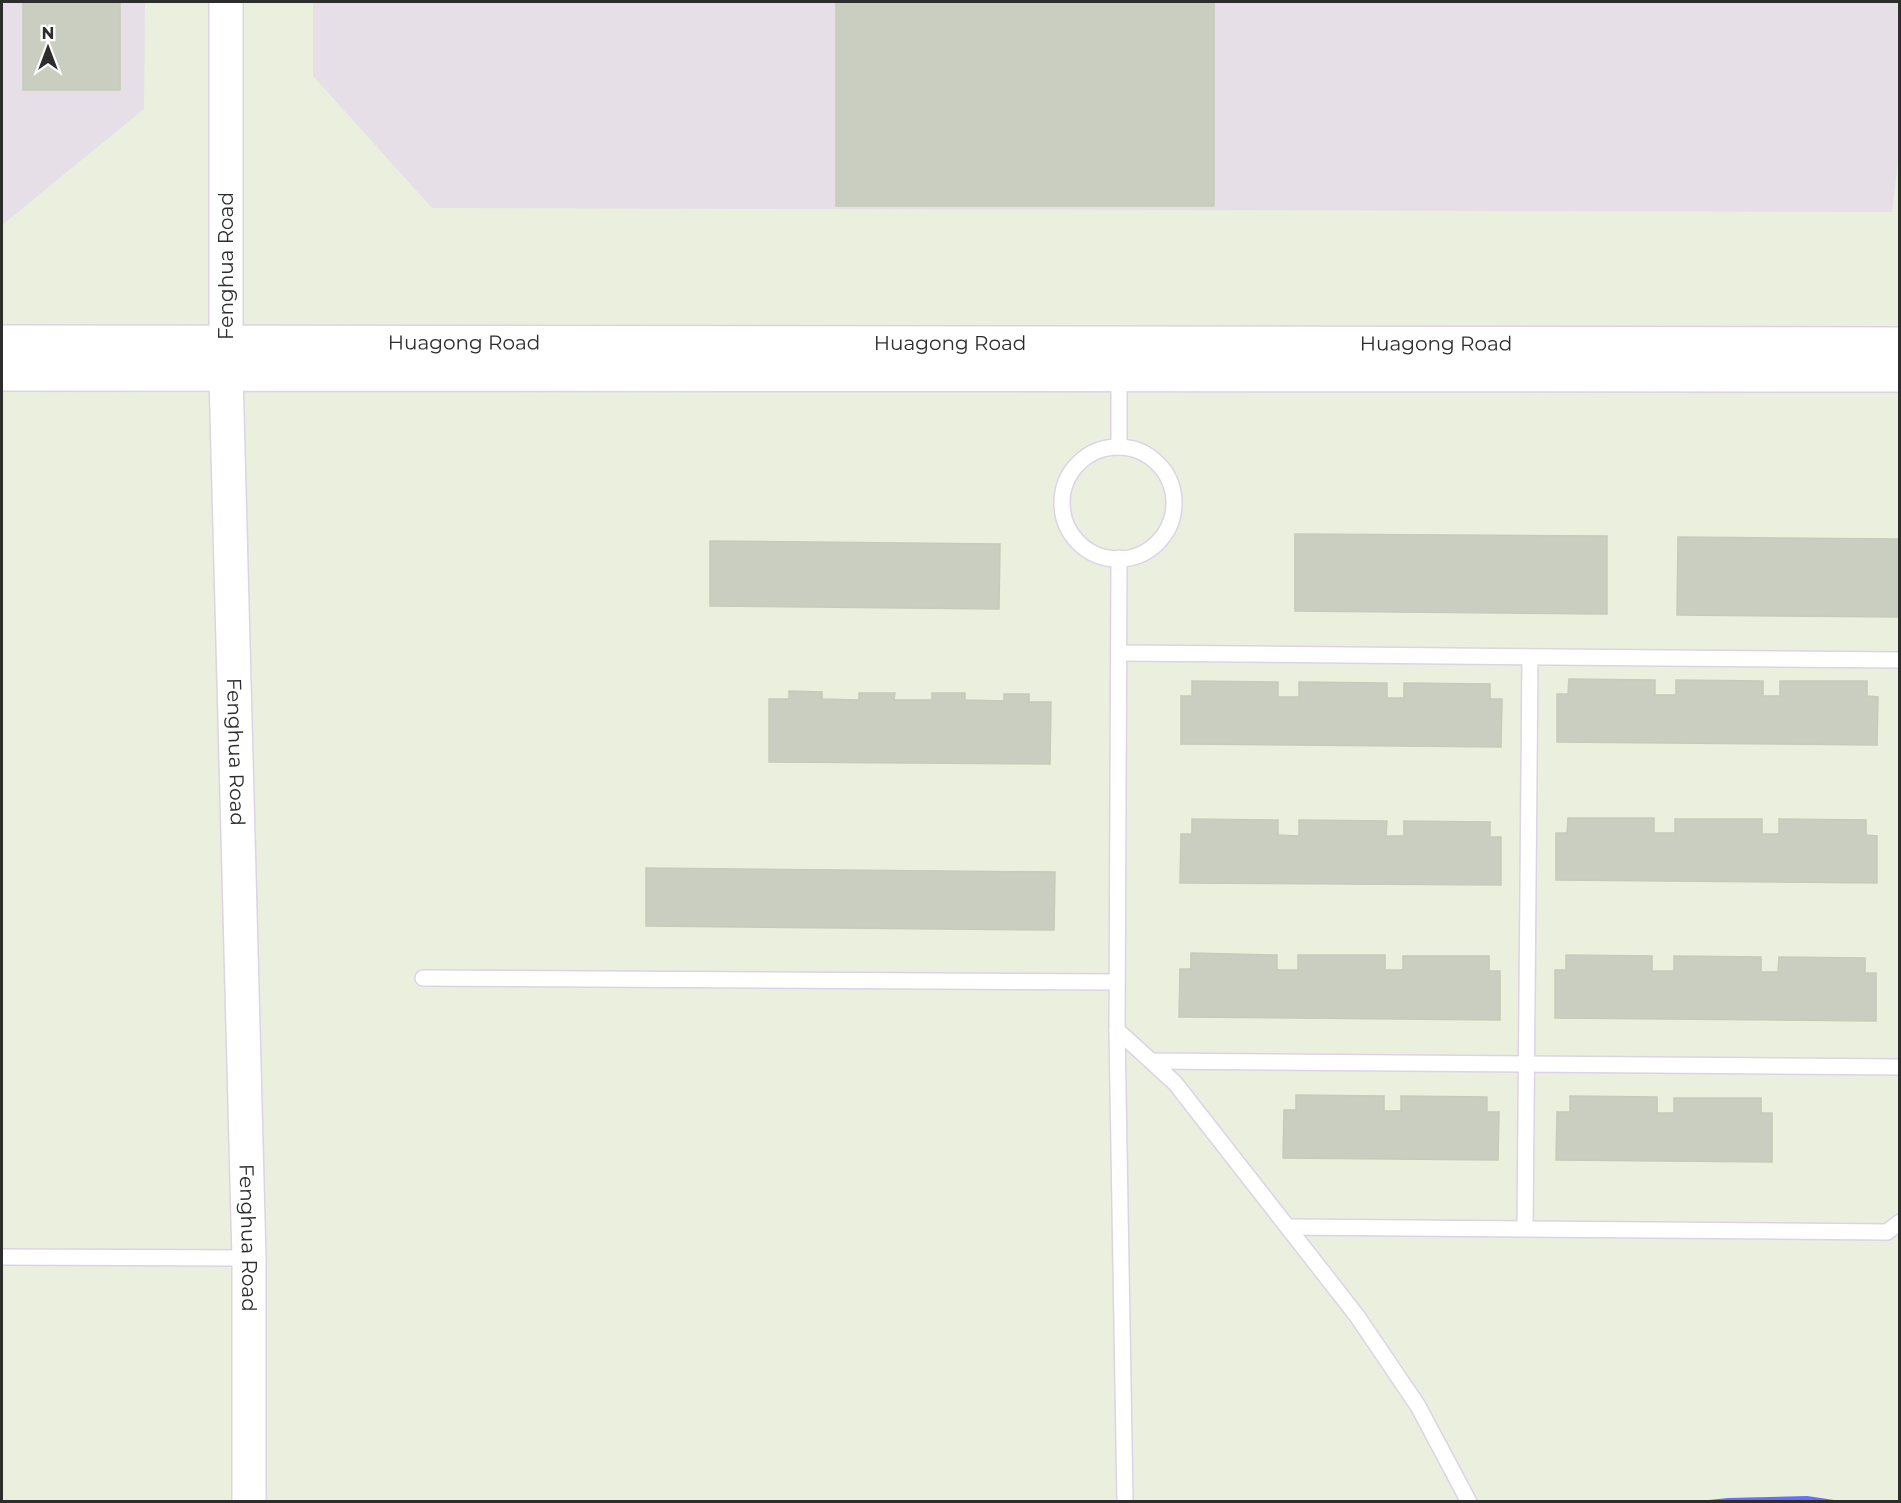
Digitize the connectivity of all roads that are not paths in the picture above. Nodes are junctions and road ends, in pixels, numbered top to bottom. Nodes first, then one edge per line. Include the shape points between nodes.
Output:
1 (226, 2) edge
2 (2, 342) edge
3 (1899, 344) edge
4 (226, 358) junction
5 (2, 374) edge
6 (1119, 375) junction
7 (1899, 375) edge
8 (1119, 447) junction
9 (1119, 558) junction
10 (1119, 653) junction
11 (1530, 657) junction
12 (1899, 660) edge
13 (423, 978) dead end
14 (1117, 982) junction
15 (1117, 1030) junction
16 (1151, 1061) junction
17 (1526, 1064) junction
18 (1899, 1067) edge
19 (1899, 1222) edge
20 (1288, 1227) junction
21 (1525, 1228) junction
22 (2, 1257) edge
23 (249, 1258) junction
24 (249, 1502) edge
25 (1125, 1502) edge
26 (1469, 1502) edge

1 - 4 main road, Fenghua Road
2 - 4 main road, Huagong Road
3 - 4 main road, Huagong Road
4 - 5 main road, Huagong Road
4 - 6 main road, Huagong Road
4 - 23 main road, Fenghua Road
6 - 7 main road, Huagong Road
6 - 8 lane
8 - 9 lane via 1142,452 1156,461 1166,474 1174,506 1171,521 1155,544 1142,553
8 - 9 lane via 1093,453 1079,462 1069,475 1061,506 1072,536 1083,547 1097,555
9 - 10 lane
10 - 11 lane
10 - 14 lane
11 - 12 lane
11 - 17 lane
13 - 14 lane
14 - 15 lane
15 - 16 lane
15 - 25 lane
16 - 17 lane
16 - 20 lane via 1174,1083
17 - 18 lane
17 - 21 lane
19 - 21 lane via 1887,1232
20 - 21 lane
20 - 26 lane via 1357,1316 1418,1406
22 - 23 lane
23 - 24 main road, Fenghua Road

